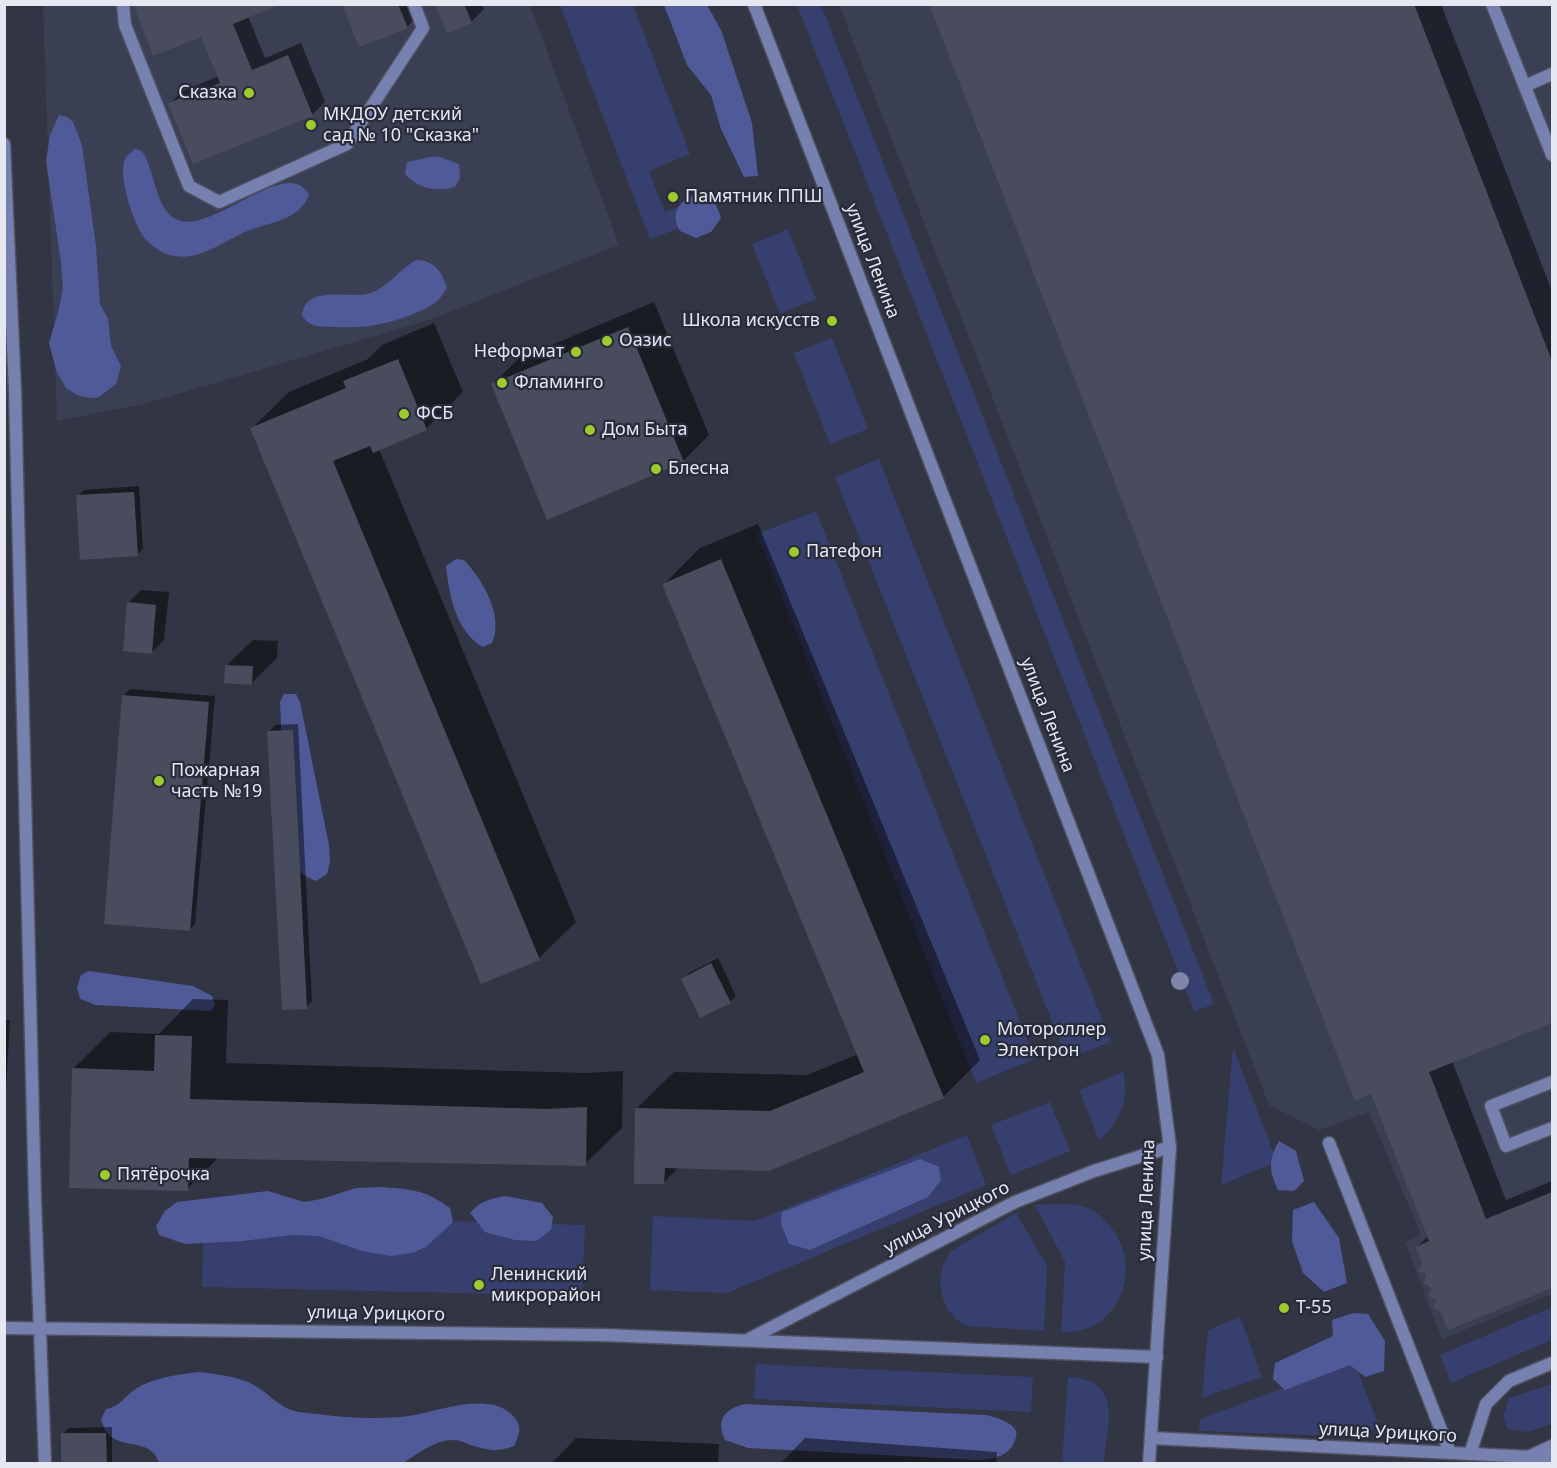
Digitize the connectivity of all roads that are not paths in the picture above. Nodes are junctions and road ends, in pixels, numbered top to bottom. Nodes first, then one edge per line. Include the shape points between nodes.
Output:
1 (123, 4) edge
2 (414, 4) edge
3 (754, 4) edge
4 (1492, 4) edge
5 (1552, 74) edge
6 (1525, 86) junction
7 (4, 144) edge
8 (1552, 155) edge
9 (10, 391) edge
10 (1552, 1082) edge
11 (1552, 1128) edge
12 (1329, 1143) dead end
13 (1170, 1147) junction
14 (4, 1328) edge
15 (40, 1328) junction
16 (748, 1340) junction
17 (1157, 1357) junction
18 (1552, 1363) edge
19 (1151, 1438) junction
20 (1552, 1446) edge
21 (1450, 1454) junction
22 (1470, 1454) junction
23 (1528, 1457) junction
24 (1552, 1458) edge
25 (45, 1464) edge
26 (1149, 1464) edge

1 - 2 street via 125,25 189,186 219,202 347,144 423,28
3 - 13 street, улица Ленина via 1158,1055
4 - 6 street
5 - 6 street
6 - 8 street
7 - 9 street
9 - 15 street
10 - 11 street via 1491,1106 1506,1146
12 - 21 street
13 - 16 street, улица Урицкого via 1015,1202
13 - 17 street, улица Ленина
14 - 15 street, улица Урицкого
15 - 16 street, улица Урицкого
15 - 25 street
16 - 17 street, улица Урицкого
17 - 19 street, улица Ленина
18 - 22 street via 1509,1381 1486,1404
19 - 21 street, улица Урицкого
19 - 26 street, улица Ленина
20 - 23 street
21 - 22 street, улица Урицкого
22 - 23 street, улица Урицкого
23 - 24 street, улица Урицкого

